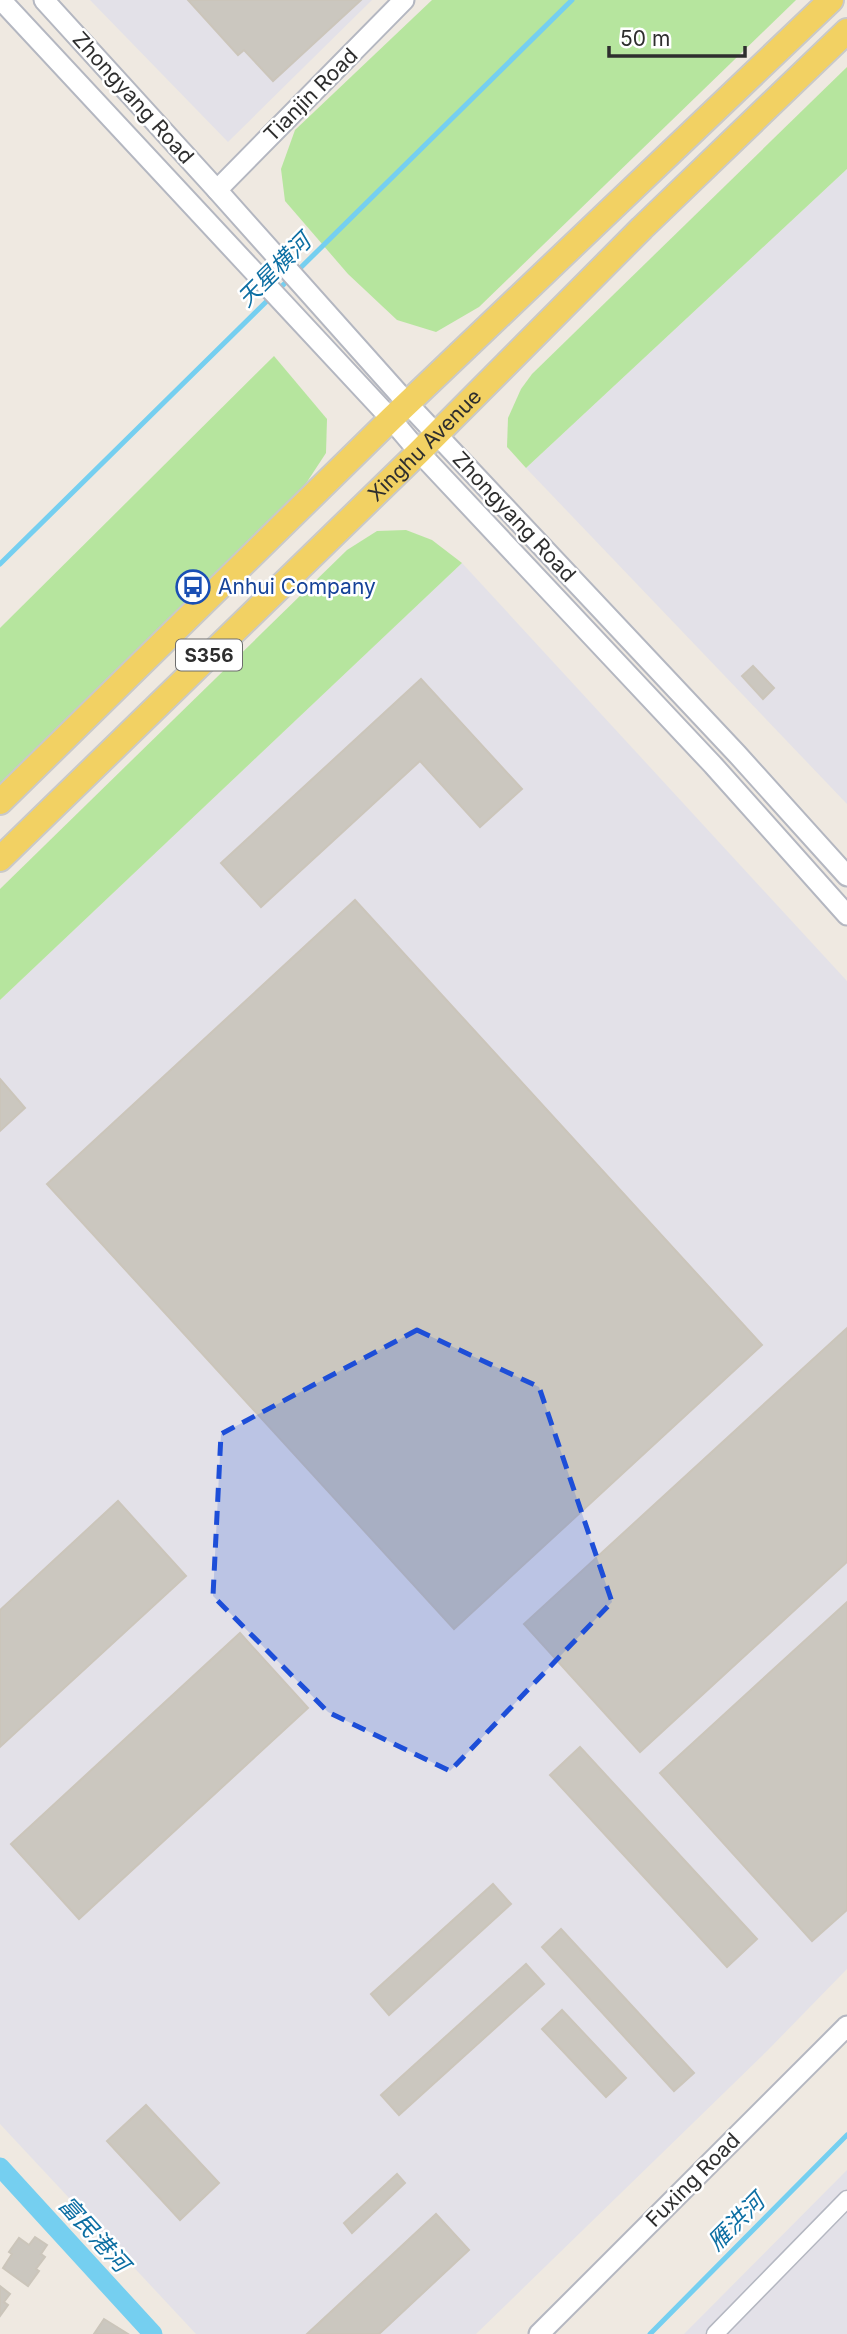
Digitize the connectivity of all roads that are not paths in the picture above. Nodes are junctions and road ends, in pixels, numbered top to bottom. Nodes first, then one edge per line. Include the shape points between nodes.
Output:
1 (1, 0) edge
2 (44, 0) edge
3 (404, 0) edge
4 (831, 0) edge
5 (847, 31) edge
6 (217, 190) junction
7 (399, 411) junction
8 (428, 443) junction
9 (0, 802) edge
10 (0, 859) edge
11 (847, 876) edge
12 (847, 915) edge
13 (847, 2026) edge
14 (847, 2199) edge
15 (539, 2334) edge
16 (715, 2334) edge

1 - 7 street, Zhongyang Road via 306,329
2 - 6 street, Zhongyang Road
3 - 6 street, Tianjin Road
4 - 7 main road, Xinghu Avenue
5 - 8 main road, Xinghu Avenue
6 - 7 street, Zhongyang Road via 325,310
7 - 8 street, Zhongyang Road
7 - 9 main road, Xinghu Avenue / S356
8 - 10 main road, Xinghu Avenue / S356
8 - 11 street, Zhongyang Road via 727,744
8 - 12 street
13 - 15 street, Fuxing Road
14 - 16 street

